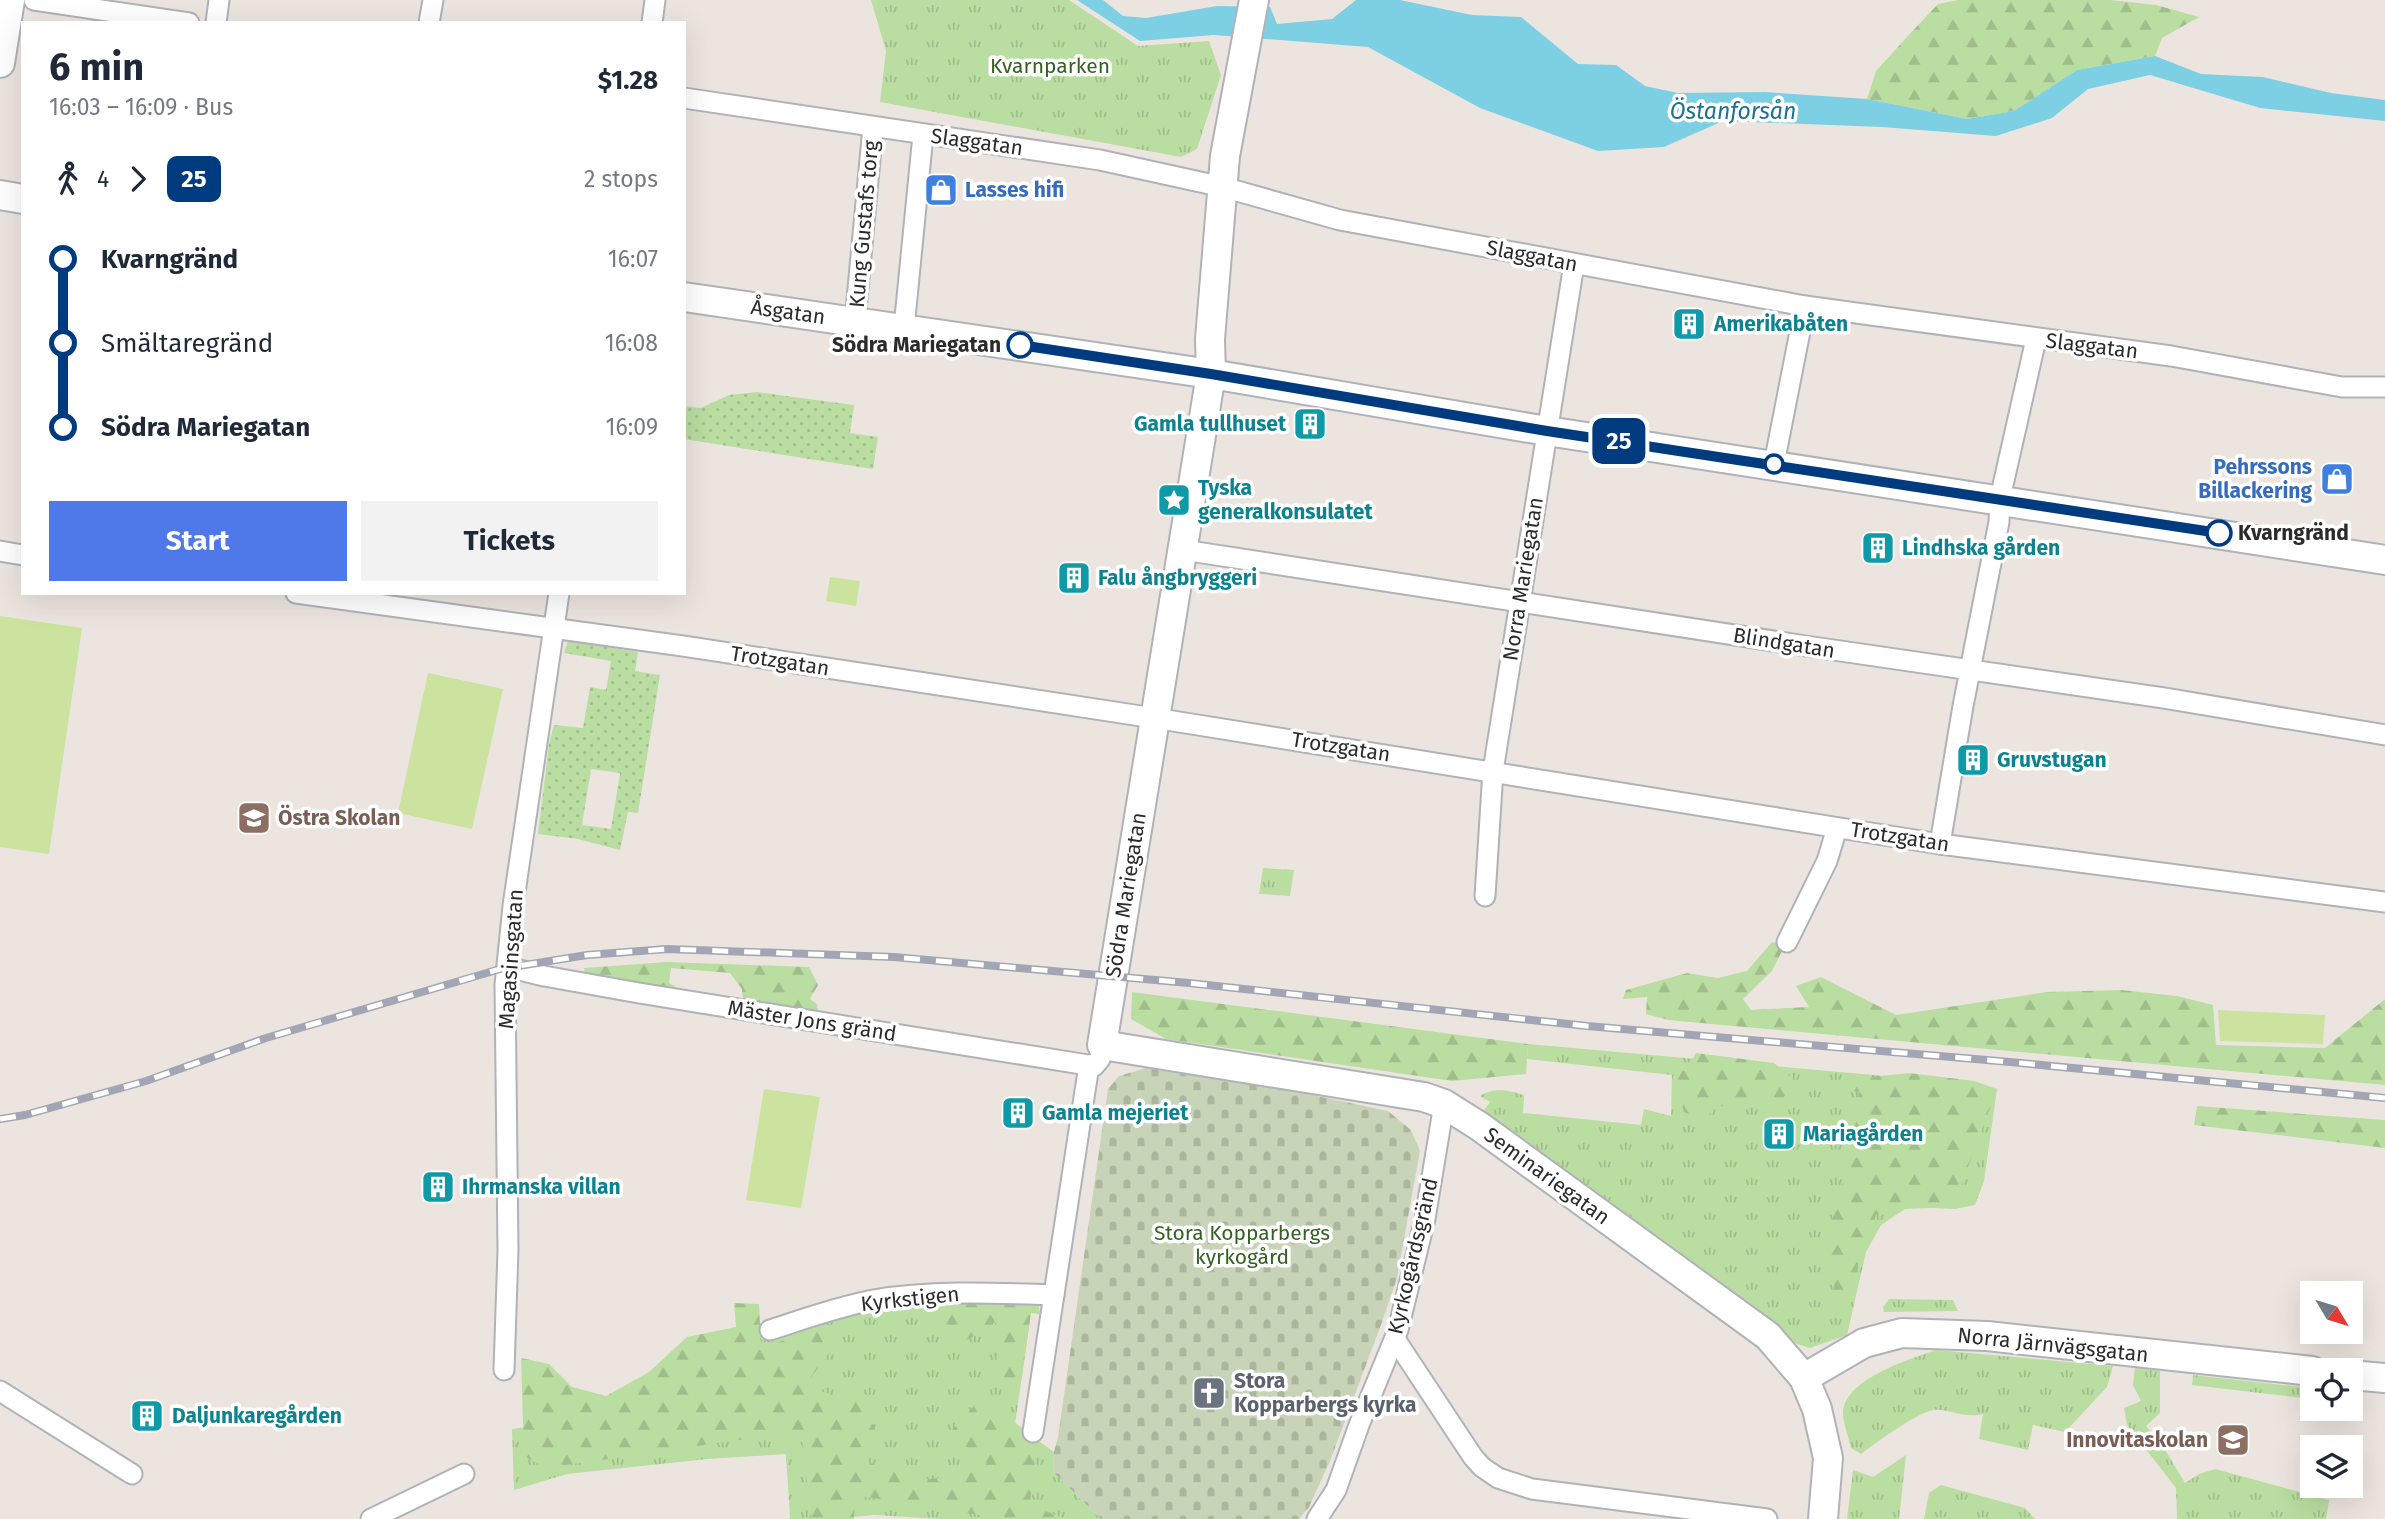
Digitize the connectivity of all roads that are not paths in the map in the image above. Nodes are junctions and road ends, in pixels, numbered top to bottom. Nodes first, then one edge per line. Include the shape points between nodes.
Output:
1 (10, 0) edge
2 (34, 0) edge
3 (219, 0) edge
4 (433, 0) edge
5 (655, 0) edge
6 (1254, 0) edge
7 (176, 21) edge
8 (215, 21) edge
9 (429, 21) edge
10 (652, 21) edge
11 (0, 63) edge
12 (686, 98) edge
13 (879, 128) junction
14 (923, 135) junction
15 (1223, 187) junction
16 (0, 195) edge
17 (21, 199) edge
18 (1574, 264) junction
19 (686, 297) edge
20 (1805, 306) junction
21 (855, 321) junction
22 (904, 328) junction
23 (2036, 339) junction
24 (1211, 360) junction
25 (2385, 387) edge
26 (1547, 431) junction
27 (1774, 464) junction
28 (2001, 492) junction
29 (1183, 550) junction
30 (0, 551) edge
31 (21, 555) edge
32 (2385, 559) edge
33 (310, 595) edge
34 (559, 595) edge
35 (1519, 601) junction
36 (553, 630) junction
37 (1969, 671) junction
38 (1154, 718) junction
39 (2385, 735) edge
40 (1493, 771) junction
41 (1837, 828) junction
42 (1940, 844) junction
43 (1485, 896) dead end
44 (2385, 902) edge
45 (1787, 942) dead end
46 (507, 967) junction
47 (1096, 1055) junction
48 (1444, 1104) junction
49 (1054, 1295) junction
50 (770, 1330) dead end
51 (1395, 1339) junction
52 (504, 1370) dead end
53 (2300, 1370) edge
54 (2363, 1376) edge
55 (1804, 1378) junction
56 (2385, 1378) edge
57 (0, 1391) edge
58 (1033, 1432) dead end
59 (132, 1474) dead end
60 (464, 1474) dead end
61 (371, 1519) edge
62 (1317, 1519) edge
63 (1767, 1519) edge
64 (1823, 1519) edge

1 - 11 street
2 - 7 street
3 - 8 street
4 - 9 street
5 - 10 street
6 - 15 street, Södra Mariegatan
12 - 13 street, Slaggatan
13 - 14 street, Slaggatan
13 - 21 street, Kung Gustafs torg
14 - 15 street, Slaggatan via 1100,160
14 - 22 street
15 - 18 street, Slaggatan via 1340,220
15 - 24 street, Södra Mariegatan
16 - 17 street
18 - 20 street, Slaggatan
18 - 26 street, Norra Mariegatan
19 - 21 street, Åsgatan
20 - 23 street, Slaggatan
20 - 27 street
21 - 22 street, Åsgatan
22 - 24 street, Åsgatan
23 - 25 street, Slaggatan via 2171,356 2342,387
23 - 28 street
24 - 26 street, Åsgatan
24 - 29 street, Södra Mariegatan
26 - 27 street, Åsgatan
26 - 35 street, Norra Mariegatan
27 - 28 street, Åsgatan
28 - 32 street, Åsgatan
28 - 37 street
29 - 35 street, Blindgatan
29 - 38 street, Södra Mariegatan
30 - 31 street
33 - 36 street, Trotzgatan
34 - 36 street, Magasinsgatan
35 - 37 street, Blindgatan
35 - 40 street, Norra Mariegatan
36 - 38 street, Trotzgatan
36 - 46 street, Magasinsgatan
37 - 39 street, Blindgatan
37 - 42 street
38 - 40 street, Trotzgatan
38 - 47 street, Södra Mariegatan
40 - 41 street, Trotzgatan
40 - 43 street, Norra Mariegatan
41 - 42 street, Trotzgatan
41 - 45 street via 1827,861
42 - 44 street, Trotzgatan
46 - 47 street, Mäster Jons gränd via 639,993
46 - 52 street, Magasinsgatan via 509,1250
47 - 48 street, Seminariegatan via 1424,1097
47 - 49 street, Södra Mariegatan
48 - 51 street, Kyrkogårdsgränd via 1412,1282
48 - 55 street, Seminariegatan via 1752,1322
49 - 50 street, Kyrkstigen via 962,1292 874,1300
49 - 58 street, Södra Mariegatan
51 - 62 street, Kyrkogårdsgränd via 1336,1490
51 - 63 street via 1473,1457 1498,1478 1550,1493
53 - 55 street, Norra Järnvägsgatan via 1987,1336 1902,1333 1864,1343
54 - 56 street
55 - 64 street, Seminariegatan via 1828,1458
57 - 59 street
60 - 61 street

